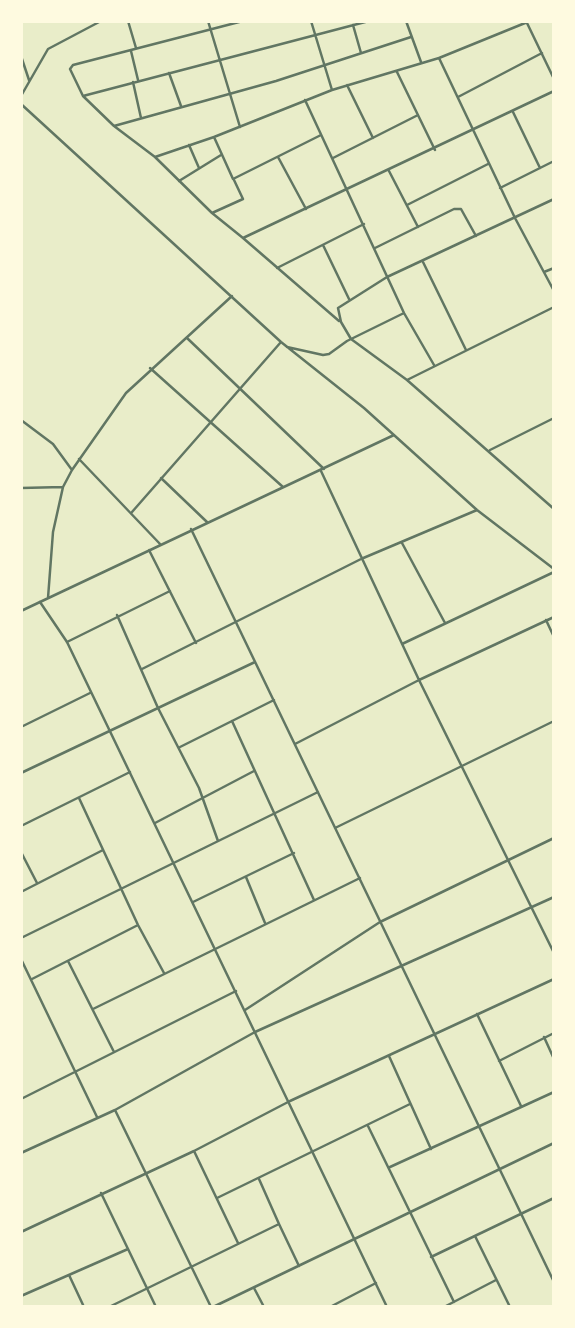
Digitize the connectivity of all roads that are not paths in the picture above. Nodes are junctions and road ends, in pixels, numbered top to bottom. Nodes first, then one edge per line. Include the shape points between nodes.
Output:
1 (102, 21) edge
2 (128, 21) edge
3 (208, 21) edge
4 (243, 21) edge
5 (311, 21) edge
6 (369, 21) edge
7 (406, 21) edge
8 (527, 21) edge
9 (354, 26) junction
10 (211, 31) junction
11 (315, 37) junction
12 (411, 37) junction
13 (136, 50) junction
14 (131, 51) junction
15 (361, 53) junction
16 (542, 53) junction
17 (21, 56) edge
18 (439, 58) junction
19 (220, 61) junction
20 (421, 62) junction
21 (324, 66) junction
22 (397, 72) junction
23 (169, 74) junction
24 (554, 79) edge
25 (138, 80) junction
26 (29, 81) junction
27 (133, 82) junction
28 (347, 85) junction
29 (332, 90) junction
30 (554, 91) edge
31 (227, 92) junction
32 (21, 96) edge
33 (83, 96) junction
34 (458, 97) junction
35 (305, 100) junction
36 (21, 104) edge
37 (181, 106) junction
38 (513, 112) junction
39 (418, 115) junction
40 (142, 118) junction
41 (114, 126) junction
42 (240, 127) junction
43 (474, 132) junction
44 (322, 135) junction
45 (214, 137) junction
46 (373, 138) junction
47 (189, 145) junction
48 (435, 150) junction
49 (221, 155) junction
50 (155, 157) junction
51 (278, 157) junction
52 (333, 158) junction
53 (554, 161) edge
54 (489, 163) junction
55 (540, 168) junction
56 (199, 169) junction
57 (389, 171) junction
58 (233, 179) junction
59 (179, 181) junction
60 (500, 188) junction
61 (349, 190) junction
62 (554, 199) edge
63 (407, 205) junction
64 (307, 210) junction
65 (212, 213) junction
66 (515, 218) junction
67 (364, 224) junction
68 (418, 227) junction
69 (475, 236) junction
70 (243, 239) junction
71 (323, 245) junction
72 (375, 248) junction
73 (423, 262) junction
74 (277, 268) junction
75 (554, 268) edge
76 (544, 272) junction
77 (387, 277) junction
78 (554, 290) edge
79 (232, 296) junction
80 (349, 299) junction
81 (554, 307) edge
82 (404, 313) junction
83 (341, 322) junction
84 (187, 338) junction
85 (351, 339) junction
86 (281, 342) junction
87 (287, 347) junction
88 (466, 349) junction
89 (434, 365) junction
90 (150, 368) junction
91 (407, 380) junction
92 (239, 388) junction
93 (554, 418) edge
94 (21, 420) edge
95 (211, 422) junction
96 (394, 435) junction
97 (490, 450) junction
98 (79, 459) junction
99 (72, 470) junction
100 (322, 470) junction
101 (161, 478) junction
102 (63, 487) junction
103 (21, 488) edge
104 (284, 488) junction
105 (554, 509) edge
106 (477, 510) junction
107 (132, 512) junction
108 (208, 522) junction
109 (191, 530) junction
110 (402, 542) junction
111 (161, 545) junction
112 (149, 550) junction
113 (361, 559) junction
114 (554, 570) edge
115 (170, 591) junction
116 (48, 598) junction
117 (40, 602) junction
118 (21, 611) edge
119 (117, 615) junction
120 (554, 617) edge
121 (546, 620) junction
122 (236, 622) junction
123 (445, 623) junction
124 (554, 637) edge
125 (66, 642) junction
126 (196, 643) junction
127 (402, 644) junction
128 (255, 662) junction
129 (142, 669) junction
130 (419, 680) junction
131 (90, 693) junction
132 (274, 700) junction
133 (158, 708) junction
134 (232, 721) junction
135 (554, 721) edge
136 (21, 727) edge
137 (109, 729) junction
138 (295, 744) junction
139 (179, 748) junction
140 (462, 767) junction
141 (254, 771) junction
142 (130, 772) junction
143 (21, 773) edge
144 (318, 792) junction
145 (79, 798) junction
146 (202, 799) junction
147 (273, 814) junction
148 (154, 824) junction
149 (21, 827) edge
150 (335, 828) junction
151 (554, 838) edge
152 (218, 841) junction
153 (103, 850) junction
154 (21, 852) edge
155 (294, 853) junction
156 (508, 861) junction
157 (174, 863) junction
158 (246, 877) junction
159 (360, 878) junction
160 (37, 884) junction
161 (121, 890) junction
162 (21, 892) edge
163 (554, 897) edge
164 (314, 900) junction
165 (192, 902) junction
166 (532, 907) junction
167 (380, 922) junction
168 (265, 923) junction
169 (138, 925) junction
170 (21, 938) edge
171 (216, 949) junction
172 (554, 953) edge
173 (21, 959) edge
174 (68, 961) junction
175 (402, 966) junction
176 (164, 973) junction
177 (554, 979) edge
178 (31, 980) junction
179 (236, 991) junction
180 (93, 1009) junction
181 (245, 1010) junction
182 (477, 1014) junction
183 (255, 1032) junction
184 (554, 1033) edge
185 (435, 1034) junction
186 (544, 1037) junction
187 (114, 1052) junction
188 (389, 1056) junction
189 (554, 1059) edge
190 (499, 1061) junction
191 (76, 1072) junction
192 (554, 1092) edge
193 (21, 1099) edge
194 (290, 1101) junction
195 (410, 1104) junction
196 (521, 1107) junction
197 (115, 1110) junction
198 (98, 1118) junction
199 (367, 1125) junction
200 (480, 1128) junction
201 (554, 1143) edge
202 (431, 1149) junction
203 (313, 1150) junction
204 (21, 1151) edge
205 (194, 1151) junction
206 (390, 1167) junction
207 (500, 1169) junction
208 (147, 1173) junction
209 (259, 1179) junction
210 (101, 1193) junction
211 (217, 1198) junction
212 (554, 1198) edge
213 (412, 1212) junction
214 (521, 1213) junction
215 (279, 1224) junction
216 (21, 1232) edge
217 (475, 1236) junction
218 (354, 1240) junction
219 (239, 1244) junction
220 (128, 1249) junction
221 (431, 1257) junction
222 (299, 1266) junction
223 (192, 1267) junction
224 (69, 1275) junction
225 (496, 1280) junction
226 (554, 1282) edge
227 (376, 1283) junction
228 (254, 1287) junction
229 (147, 1288) junction
230 (21, 1296) edge
231 (454, 1302) junction
232 (84, 1307) edge
233 (109, 1307) edge
234 (156, 1307) edge
235 (212, 1307) edge
236 (264, 1307) edge
237 (330, 1307) edge
238 (387, 1307) edge
239 (444, 1307) edge
240 (510, 1307) edge

1 - 26 street via 51,47
2 - 13 street
3 - 10 street
4 - 10 street
5 - 11 street
6 - 9 street
7 - 12 street
8 - 16 street
8 - 18 street
9 - 11 street
9 - 15 street
10 - 13 street
10 - 19 street
11 - 19 street
11 - 21 street
12 - 15 street
12 - 20 street
13 - 14 street
14 - 25 street
14 - 33 street via 71,66
15 - 21 street
16 - 24 street
16 - 34 street
17 - 26 street
18 - 20 street
18 - 34 street
19 - 23 street
19 - 31 street
20 - 22 street
21 - 29 street
21 - 31 street
22 - 28 street
22 - 39 street
23 - 25 street
23 - 37 street
25 - 27 street
26 - 32 street
27 - 33 street
27 - 40 street
28 - 29 street
28 - 46 street
29 - 35 street
30 - 38 street
31 - 37 street
31 - 42 street
33 - 41 street
34 - 43 street
35 - 42 street
35 - 44 street
36 - 79 street
37 - 40 street
38 - 43 street
38 - 55 street
39 - 46 street
39 - 48 street
40 - 41 street
41 - 50 street
42 - 45 street
43 - 48 street
43 - 54 street
44 - 51 street
44 - 52 street
45 - 47 street
45 - 49 street
46 - 52 street
47 - 50 street
47 - 56 street
48 - 57 street
49 - 56 street
49 - 58 street
50 - 59 street
51 - 58 street
51 - 64 street
52 - 61 street
53 - 55 street
54 - 60 street
54 - 63 street
55 - 60 street
56 - 59 street
57 - 61 street
57 - 63 street
58 - 65 street via 243,199
59 - 65 street
60 - 66 street
61 - 64 street
61 - 67 street
62 - 66 street
63 - 68 street
64 - 70 street
65 - 70 street
66 - 69 street
66 - 76 street
67 - 71 street
67 - 72 street
68 - 69 street via 458,209
68 - 72 street
69 - 73 street
70 - 74 street
71 - 74 street
71 - 80 street
72 - 77 street
73 - 77 street
73 - 88 street
74 - 83 street
75 - 76 street
76 - 78 street
77 - 80 street
77 - 82 street
79 - 84 street
79 - 86 street
80 - 83 street via 338,308
81 - 88 street
82 - 85 street
82 - 89 street
83 - 85 street
84 - 90 street
84 - 92 street
85 - 87 street via 323,355
85 - 91 street
86 - 87 street
86 - 92 street
87 - 96 street
88 - 89 street
89 - 91 street
90 - 95 street
90 - 98 street via 126,393
91 - 97 street
92 - 95 street
92 - 100 street
93 - 97 street
94 - 99 street via 52,444
95 - 101 street
95 - 104 street
96 - 100 street
96 - 106 street
97 - 105 street
98 - 99 street
98 - 107 street
99 - 102 street
100 - 104 street
100 - 113 street
101 - 107 street
101 - 108 street
102 - 103 street
102 - 116 street via 53,532
104 - 108 street
106 - 110 street
106 - 114 street
107 - 111 street
108 - 109 street
109 - 111 street
109 - 122 street
110 - 113 street
110 - 123 street
111 - 112 street
112 - 115 street
112 - 116 street
113 - 122 street
113 - 127 street
114 - 123 street
115 - 119 street
115 - 126 street
116 - 117 street
117 - 118 street
117 - 125 street
119 - 125 street
119 - 129 street
120 - 121 street
121 - 124 street
121 - 130 street
122 - 126 street
122 - 128 street
123 - 127 street
125 - 131 street
126 - 129 street
127 - 130 street
128 - 132 street
128 - 133 street
129 - 133 street
130 - 138 street
130 - 140 street
131 - 136 street
131 - 137 street
132 - 134 street
132 - 138 street
133 - 137 street
133 - 139 street
134 - 139 street
134 - 141 street
135 - 140 street
137 - 142 street
137 - 143 street
138 - 144 street
139 - 146 street
140 - 150 street
140 - 156 street
141 - 146 street
141 - 147 street
142 - 145 street
142 - 148 street
144 - 147 street
144 - 150 street
145 - 149 street
145 - 153 street
146 - 148 street
146 - 152 street
147 - 152 street
147 - 155 street
148 - 157 street
150 - 159 street
151 - 156 street
152 - 157 street
153 - 160 street
153 - 161 street
154 - 160 street
155 - 158 street
155 - 164 street
156 - 166 street
156 - 167 street
157 - 161 street
157 - 165 street
158 - 165 street
158 - 168 street
159 - 164 street
159 - 167 street
160 - 162 street
161 - 169 street
161 - 170 street
163 - 166 street
164 - 168 street
165 - 171 street
166 - 172 street
166 - 175 street
167 - 175 street
167 - 181 street
168 - 171 street
169 - 174 street
169 - 176 street
171 - 176 street
171 - 179 street
173 - 178 street
174 - 178 street
174 - 180 street
175 - 183 street
175 - 185 street
176 - 180 street
177 - 182 street
178 - 191 street
179 - 181 street
179 - 187 street
180 - 187 street
181 - 183 street
182 - 185 street
182 - 190 street
183 - 194 street
183 - 197 street
184 - 186 street
185 - 188 street
185 - 200 street
186 - 189 street
186 - 190 street
187 - 191 street
188 - 194 street
188 - 195 street
190 - 196 street
191 - 193 street
191 - 198 street
192 - 196 street
194 - 203 street
194 - 205 street
195 - 199 street
195 - 202 street
196 - 200 street
197 - 198 street
197 - 208 street
198 - 204 street
199 - 203 street
199 - 206 street
200 - 202 street
200 - 207 street
201 - 207 street
202 - 206 street
203 - 209 street
203 - 218 street
205 - 208 street
205 - 211 street
206 - 213 street
207 - 213 street
207 - 214 street
208 - 210 street
208 - 223 street
209 - 211 street
209 - 215 street
210 - 216 street
210 - 220 street
211 - 219 street
212 - 214 street
213 - 218 street
213 - 221 street
214 - 217 street
214 - 226 street
215 - 219 street
215 - 222 street
217 - 221 street
217 - 225 street
218 - 222 street
218 - 227 street
219 - 223 street
220 - 224 street
220 - 229 street
221 - 231 street
222 - 228 street
223 - 229 street
223 - 235 street
224 - 230 street
224 - 232 street
225 - 231 street
225 - 240 street
227 - 237 street
227 - 238 street
228 - 235 street
228 - 236 street
229 - 233 street
229 - 234 street
231 - 239 street

